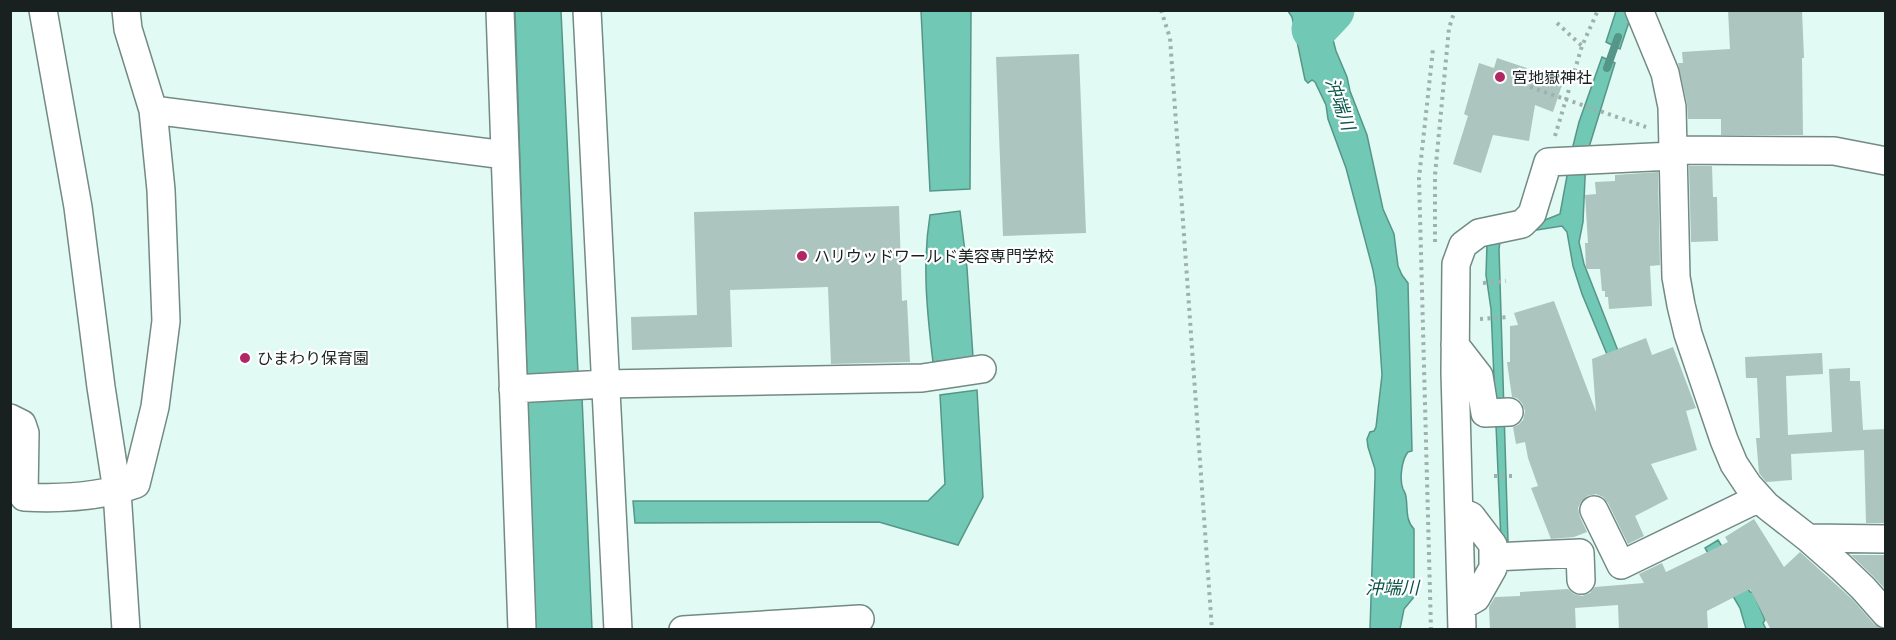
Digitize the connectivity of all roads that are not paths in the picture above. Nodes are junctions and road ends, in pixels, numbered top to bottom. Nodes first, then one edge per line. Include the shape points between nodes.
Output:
1 (42, 10) edge
2 (126, 10) edge
3 (500, 10) edge
4 (587, 10) edge
5 (1639, 10) edge
6 (153, 110) junction
7 (1673, 147) junction
8 (505, 155) junction
9 (1886, 161) edge
10 (1455, 345) junction
11 (982, 369) dead end
12 (604, 384) junction
13 (514, 389) junction
14 (1501, 412) dead end
15 (10, 418) edge
16 (117, 491) junction
17 (1760, 498) junction
18 (1594, 510) dead end
19 (1459, 511) junction
20 (1808, 538) junction
21 (1886, 539) edge
22 (1501, 557) junction
23 (1581, 580) dead end
24 (1886, 614) edge
25 (1462, 618) edge
26 (860, 620) dead end
27 (126, 630) edge
28 (522, 630) edge
29 (618, 630) edge
30 (683, 630) edge

1 - 16 street via 78,207
2 - 6 street via 128,29
3 - 8 street
4 - 12 street
5 - 7 street via 1665,73 1672,107
6 - 8 street
6 - 16 street via 161,190 166,321 155,407 136,484
7 - 9 street via 1834,151
7 - 10 street via 1557,162 1532,214 1522,224 1479,233 1462,244 1456,264
7 - 17 street via 1676,277 1681,305 1724,440 1734,464
8 - 13 street
10 - 14 street via 1479,376 1485,413
10 - 19 street
11 - 12 street via 922,378
12 - 13 street
12 - 29 street
13 - 28 street
15 - 16 street via 22,424 25,433 24,497 57,499
16 - 27 street
17 - 18 street via 1621,566
17 - 20 street
19 - 22 street via 1471,516
19 - 25 street
20 - 21 street
20 - 24 street
22 - 23 street via 1580,554
22 - 25 street
26 - 30 street

